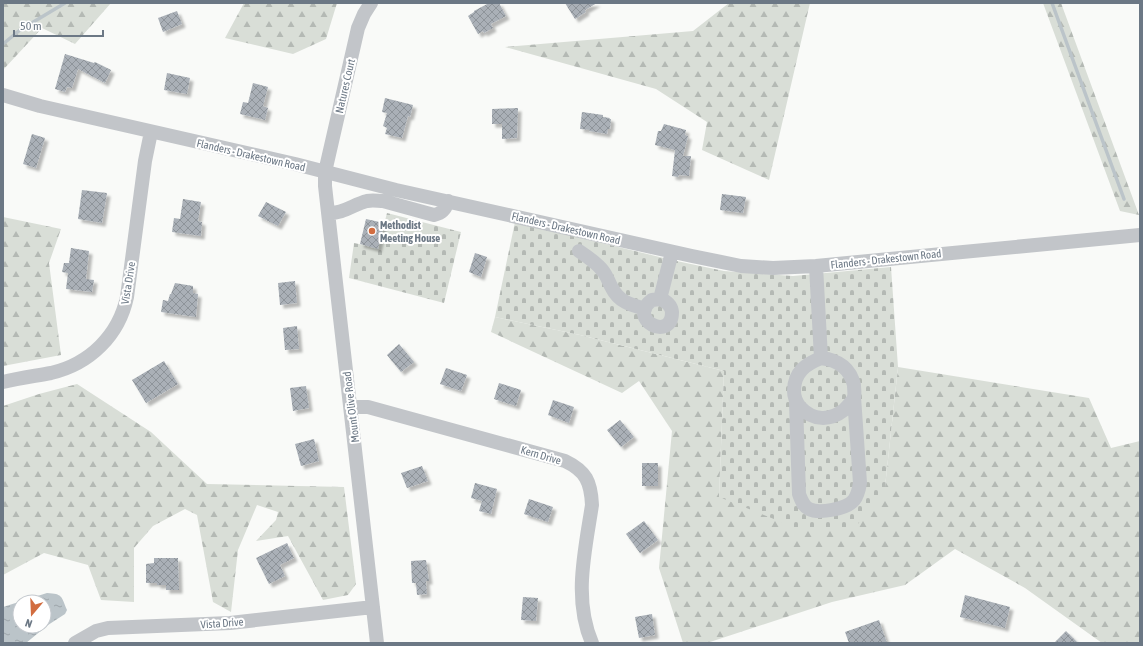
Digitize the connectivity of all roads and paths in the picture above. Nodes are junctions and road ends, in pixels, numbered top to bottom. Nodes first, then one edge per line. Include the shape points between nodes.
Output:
1 (371, 3) edge
2 (3, 95) edge
3 (151, 132) junction
4 (325, 172) junction
5 (448, 201) junction
6 (328, 213) junction
7 (1140, 235) edge
8 (579, 251) dead end
9 (672, 252) junction
10 (816, 266) junction
11 (660, 299) junction
12 (645, 309) junction
13 (821, 358) junction
14 (3, 382) edge
15 (854, 397) junction
16 (796, 402) junction
17 (351, 408) junction
18 (373, 607) junction
19 (75, 643) edge
20 (377, 643) edge
21 (592, 643) edge

1 - 4 street, Natures Court via 358,28
2 - 3 street, Flanders - Drakestown Road
3 - 4 street, Flanders - Drakestown Road
3 - 14 street, Vista Drive via 127,297 122,317 114,331 96,350 77,363 52,372
4 - 5 street, Flanders - Drakestown Road
4 - 6 street, Mount Olive Road
5 - 6 street via 446,208 434,215 376,200
5 - 9 street, Flanders - Drakestown Road
6 - 17 street, Mount Olive Road
7 - 10 street, Flanders - Drakestown Road
8 - 12 street via 603,271 620,299
9 - 10 street, Flanders - Drakestown Road via 741,266
9 - 11 street
10 - 13 street
11 - 12 street via 652,300
11 - 12 street via 667,302 672,310 671,319 667,324 660,327 652,325 645,318
13 - 15 street via 830,359 845,367 853,381
13 - 16 street via 797,374 794,383
15 - 16 street via 840,412 825,419 808,414
15 - 16 street via 859,490 849,505 831,510 809,509 799,494
17 - 18 street, Mount Olive Road
17 - 21 street, Kern Drive via 368,407 446,428 565,461 580,471 590,484 592,497 581,596 583,615
18 - 19 street, Vista Drive via 230,623 108,628 96,631
18 - 20 street, Mount Olive Road

